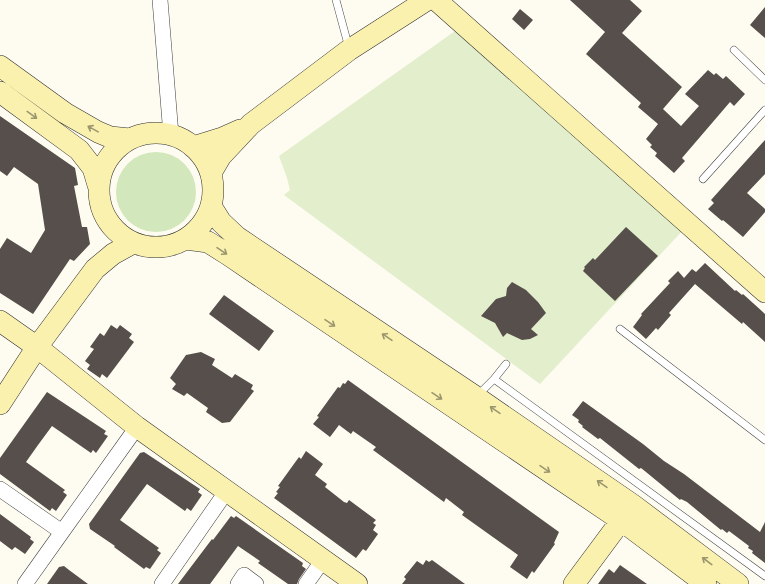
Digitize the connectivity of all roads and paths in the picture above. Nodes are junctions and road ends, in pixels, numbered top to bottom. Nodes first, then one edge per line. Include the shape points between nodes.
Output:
1 (160, 0) edge
2 (336, 0) edge
3 (427, 0) edge
4 (436, 0) edge
5 (349, 50) junction
6 (734, 50) dead end
7 (0, 66) edge
8 (765, 80) edge
9 (0, 92) edge
10 (765, 110) edge
11 (251, 124) junction
12 (171, 135) junction
13 (130, 139) junction
14 (193, 147) junction
15 (211, 173) junction
16 (703, 179) dead end
17 (98, 185) junction
18 (211, 206) junction
19 (111, 226) junction
20 (186, 239) junction
21 (133, 243) junction
22 (95, 269) junction
23 (765, 292) edge
24 (0, 321) edge
25 (620, 329) dead end
26 (37, 347) junction
27 (506, 364) dead end
28 (494, 379) junction
29 (476, 397) junction
30 (0, 404) edge
31 (137, 427) junction
32 (765, 440) edge
33 (0, 489) edge
34 (226, 492) junction
35 (627, 513) junction
36 (62, 532) junction
37 (323, 560) junction
38 (765, 576) edge
39 (25, 584) edge
40 (162, 584) edge
41 (238, 584) edge
42 (256, 584) edge
43 (306, 584) edge
44 (357, 584) edge
45 (574, 584) edge
46 (706, 584) edge
47 (738, 584) edge

1 - 12 street
2 - 5 lane
3 - 5 main road
4 - 23 main road
5 - 11 main road
6 - 8 lane
13 -> 7 main road via 110,137 98,132 66,113
9 -> 17 main road via 79,150 93,168
10 - 16 lane
11 - 14 main road via 222,138
11 - 15 main road via 221,156
12 - 13 main road via 150,133
12 - 14 main road
13 - 17 main road via 108,158 101,171
14 - 15 main road via 204,159
15 - 18 main road
17 - 19 main road via 103,214
18 - 20 main road via 205,219
29 -> 18 main road via 237,237 221,222
19 - 21 main road
19 - 22 main road
20 - 21 main road via 160,247
20 -> 35 main road via 216,246
21 - 22 main road via 113,254
22 - 26 main road
24 - 26 main road
25 - 32 lane
26 - 30 main road
26 - 31 main road
27 - 28 lane
28 - 29 lane
28 - 38 lane
35 -> 29 main road
31 - 34 main road
31 - 36 street
33 - 36 street
34 - 37 main road
34 - 40 street
35 - 45 main road
35 - 46 main road
47 -> 35 main road
36 - 39 street
37 - 43 street
37 - 44 main road
41 - 42 street via 244,575

